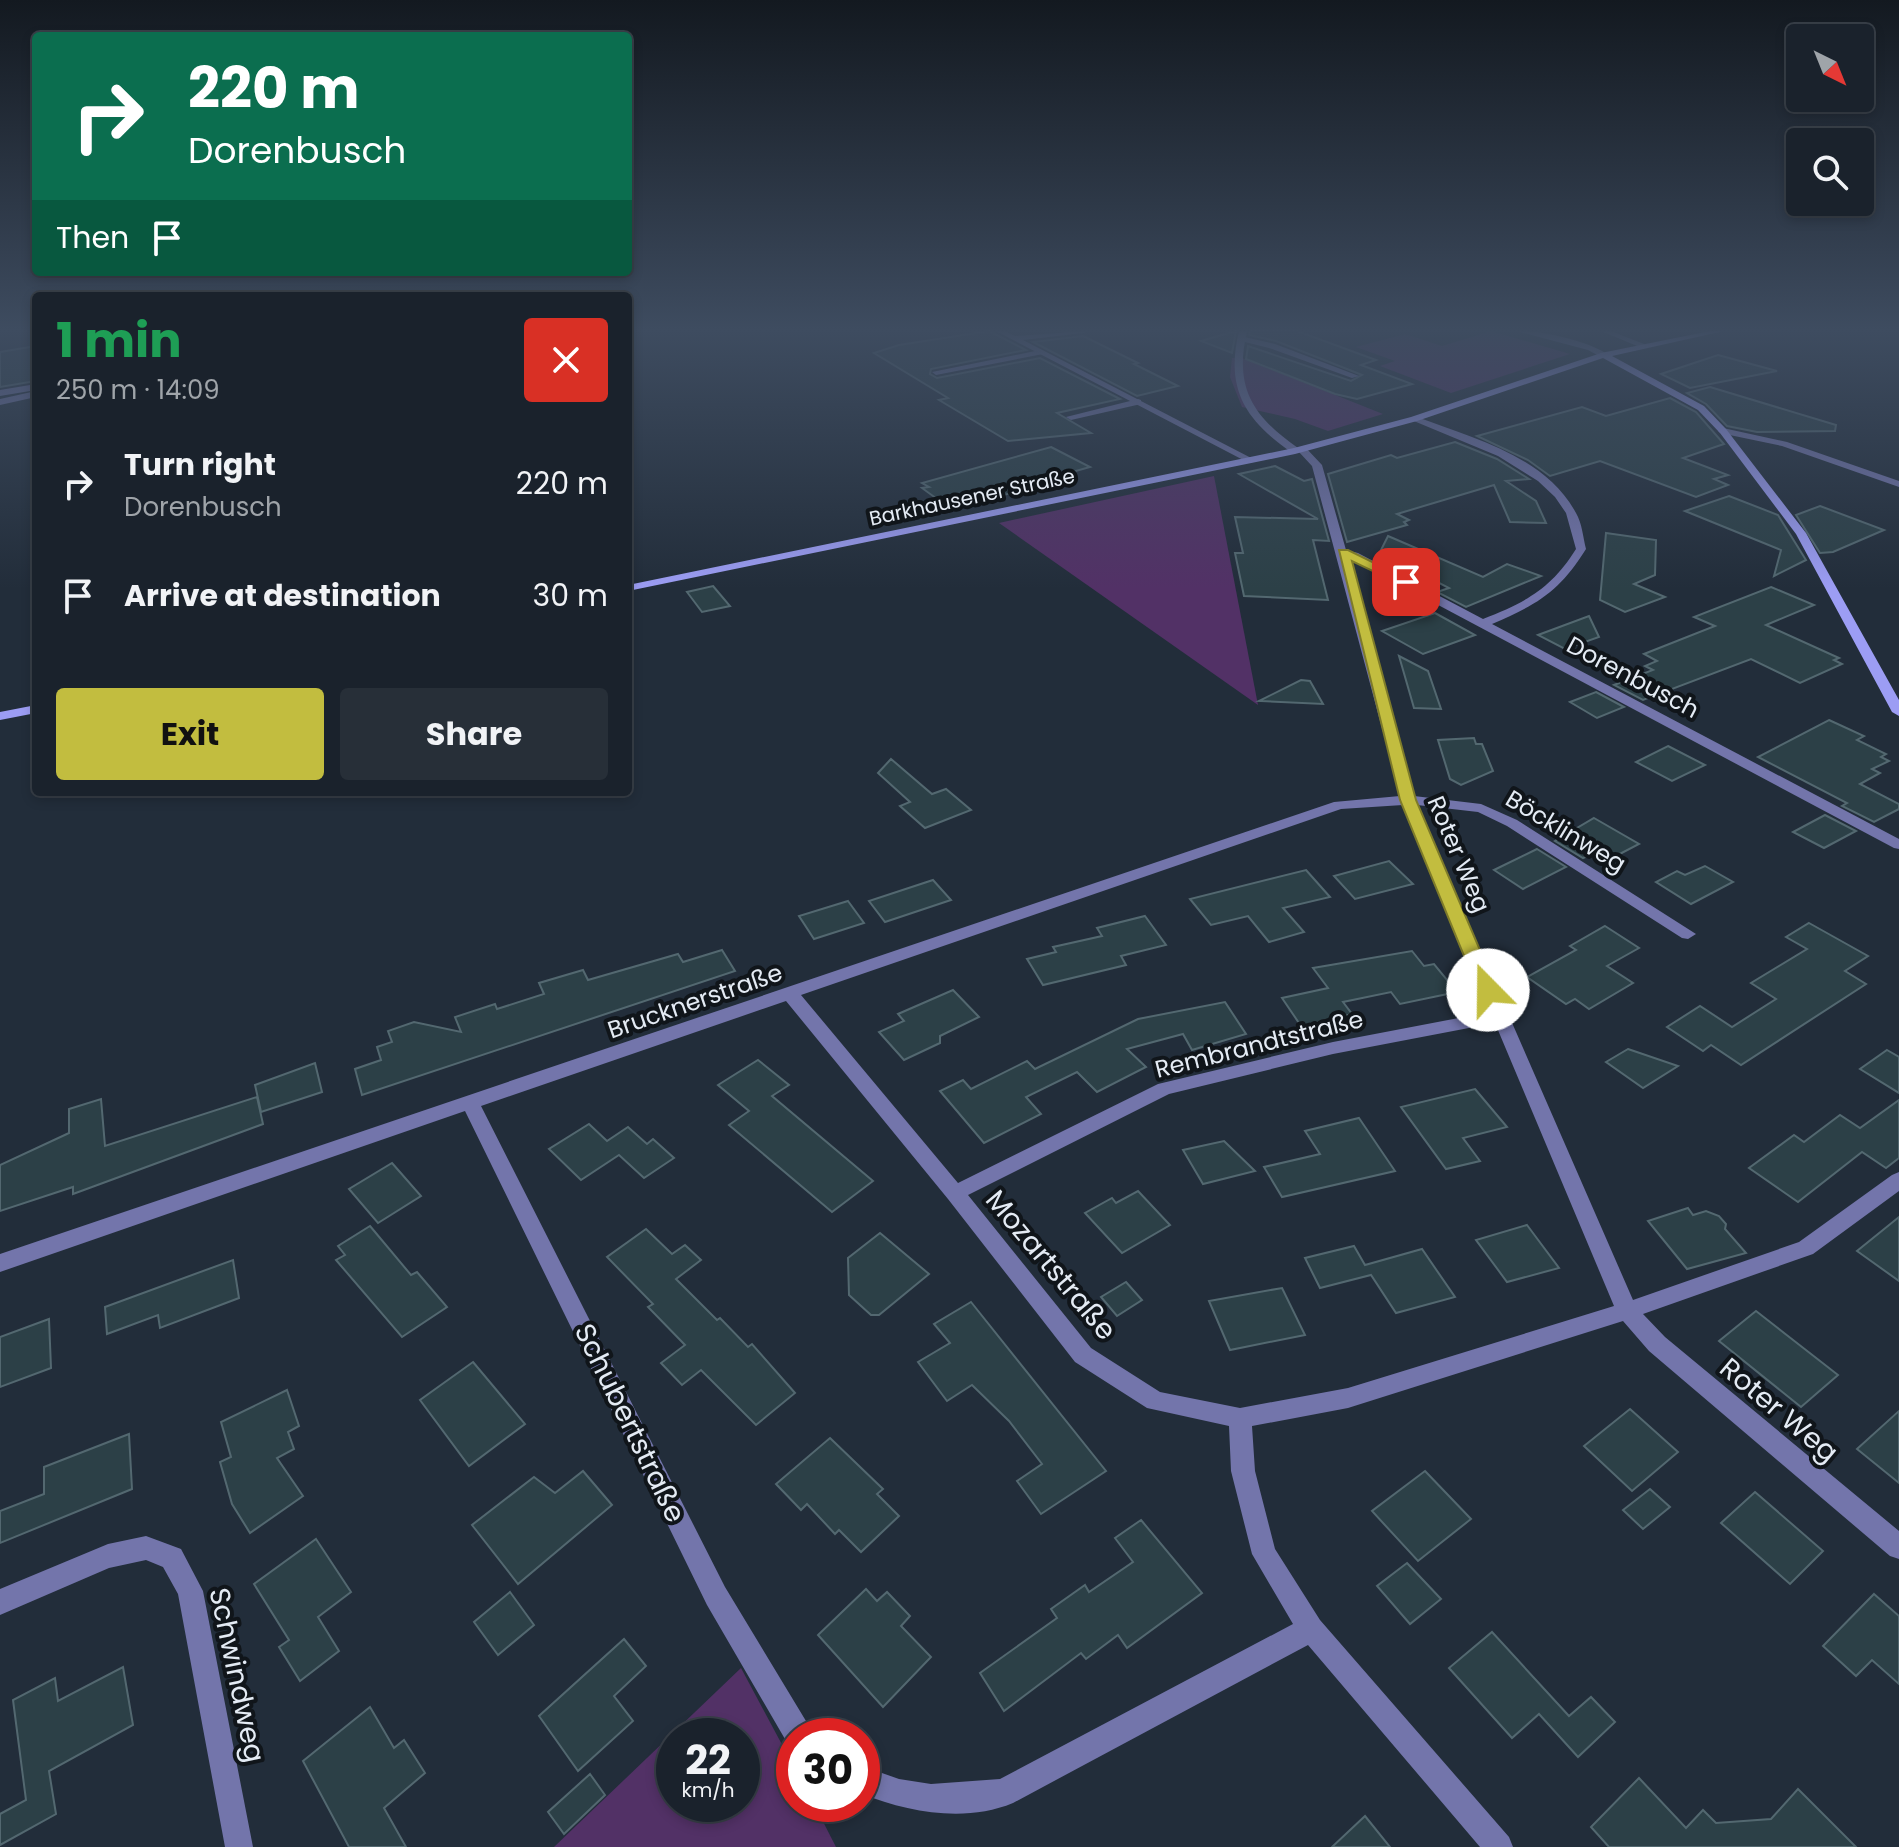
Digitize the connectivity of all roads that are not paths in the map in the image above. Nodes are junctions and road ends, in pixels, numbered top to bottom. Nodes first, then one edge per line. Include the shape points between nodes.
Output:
1 (1167, 417) edge
2 (1254, 417) edge
3 (1419, 417) edge
4 (1710, 417) edge
5 (1414, 419) junction
6 (1723, 431) junction
7 (1298, 450) junction
8 (1252, 461) junction
9 (1899, 484) edge
10 (1343, 553) junction
11 (632, 587) edge
12 (1484, 623) junction
13 (32, 710) edge
14 (1899, 712) edge
15 (0, 716) edge
16 (1408, 800) junction
17 (1899, 845) edge
18 (1688, 934) dead end
19 (790, 994) junction
20 (1498, 1016) junction
21 (471, 1104) junction
22 (1899, 1180) edge
23 (955, 1193) junction
24 (0, 1263) edge
25 (1627, 1311) junction
26 (1240, 1418) junction
27 (1899, 1547) edge
28 (0, 1602) edge
29 (1311, 1629) junction
30 (788, 1718) edge
31 (880, 1788) edge
32 (239, 1847) edge
33 (1499, 1847) edge

1 - 8 street
2 - 7 street
3 - 5 main road, Barkhausener Straße
4 - 6 main road
5 - 7 main road, Barkhausener Straße
5 - 12 street via 1517,464 1546,483 1571,513 1581,549 1563,580 1530,605
6 - 9 street via 1784,444
6 - 14 main road via 1801,533
7 - 8 main road, Barkhausener Straße
7 - 10 street, Roter Weg via 1317,465
8 - 11 main road, Barkhausener Straße
10 - 12 street, Dorenbusch
10 - 16 street, Roter Weg
12 - 17 street, Dorenbusch
13 - 15 main road
16 - 18 street, Böcklinweg via 1448,802 1491,813
16 - 19 street, Brucknerstraße via 1339,805
16 - 20 street, Roter Weg
19 - 21 street, Brucknerstraße
19 - 23 street, Mozartstraße
20 - 23 street, Rembrandtstraße via 1164,1089
20 - 25 street, Roter Weg
21 - 24 street, Brucknerstraße
21 - 30 street, Schubertstraße via 716,1596
22 - 25 street via 1806,1248
23 - 26 street, Mozartstraße via 1083,1355 1155,1401
25 - 26 street, Mozartstraße via 1348,1398
25 - 27 street, Roter Weg via 1657,1344
26 - 29 street via 1243,1471 1264,1554
28 - 32 street, Schwindweg via 108,1556 146,1548 172,1558 190,1591
29 - 31 street via 1003,1793 946,1800 899,1796
29 - 33 street

